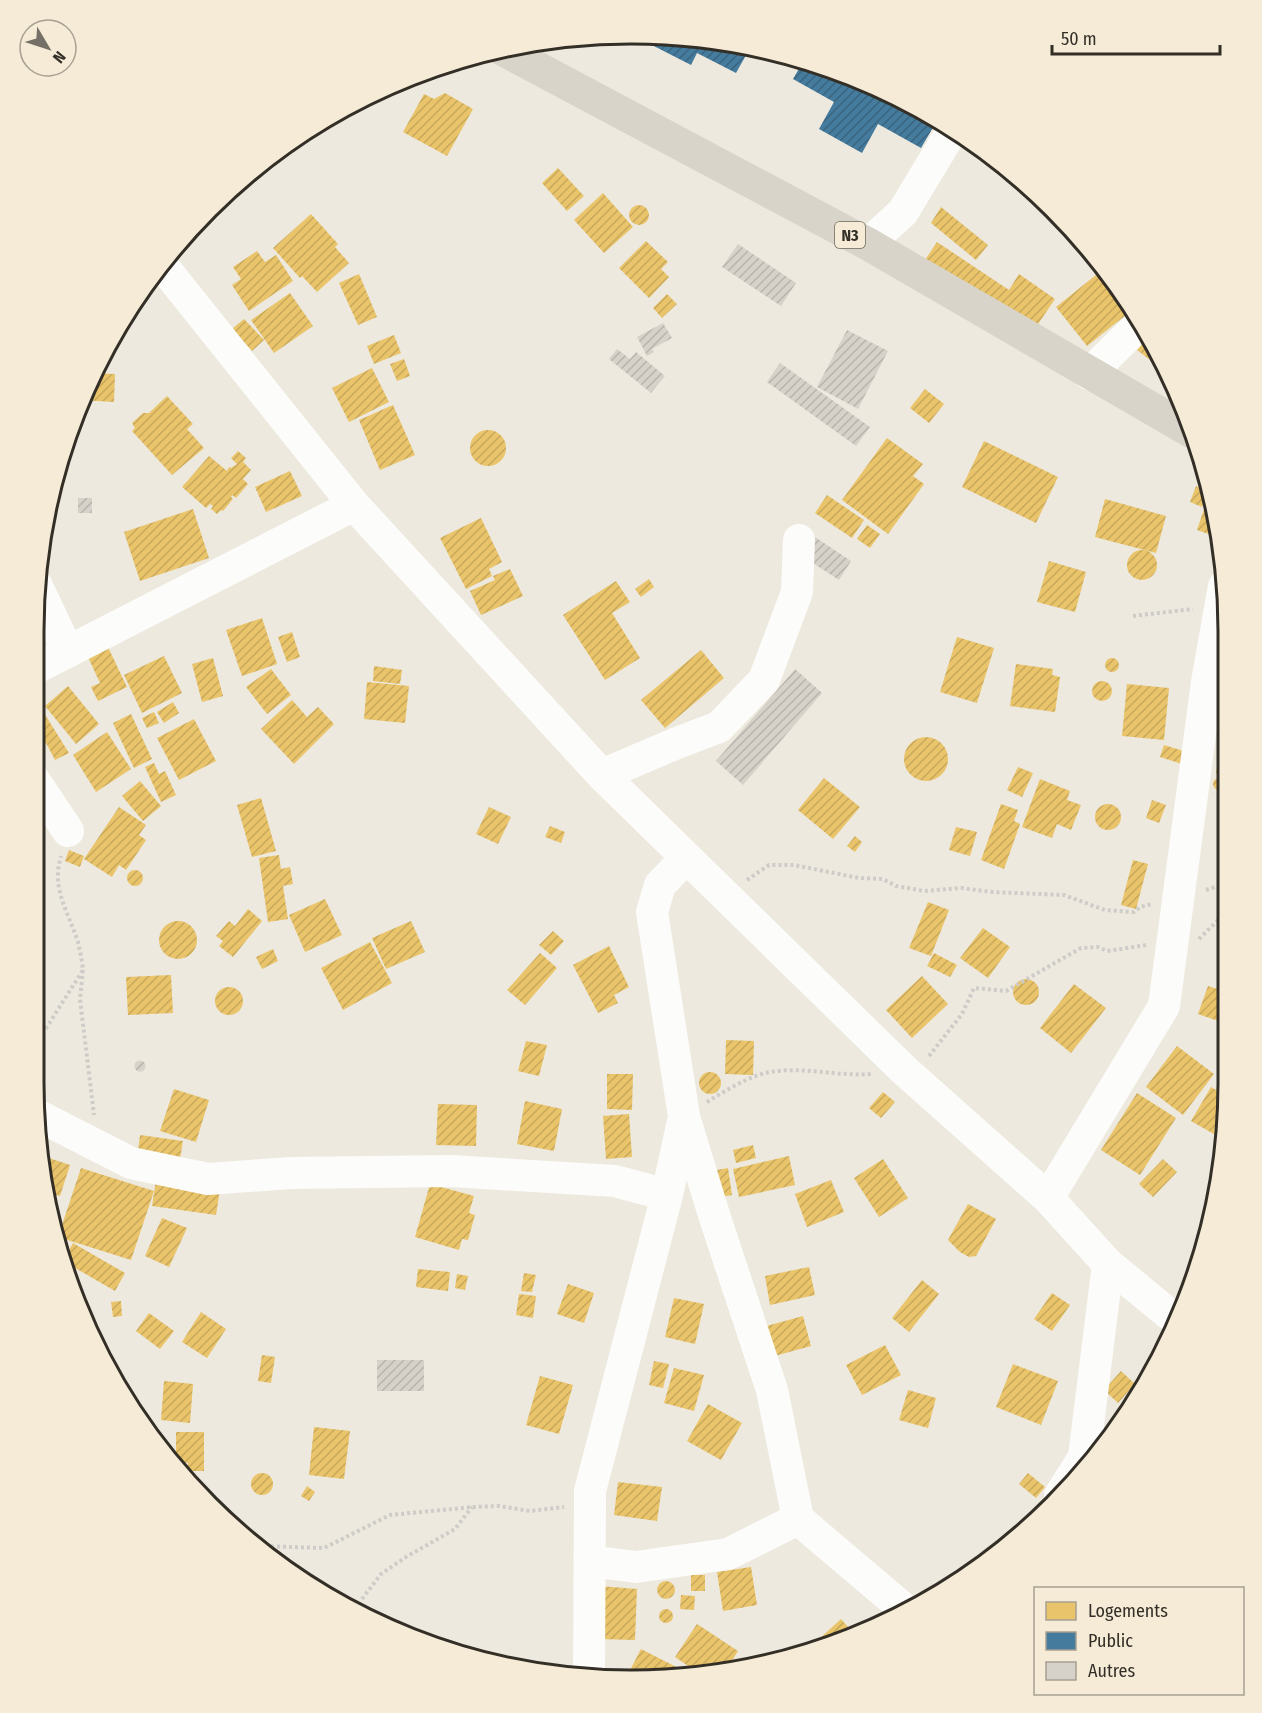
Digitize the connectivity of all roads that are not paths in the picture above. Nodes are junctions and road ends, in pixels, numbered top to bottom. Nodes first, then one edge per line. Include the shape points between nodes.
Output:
1 (514, 55) edge
2 (948, 137) edge
3 (868, 244) junction
4 (167, 271) edge
5 (1135, 329) edge
6 (1089, 374) junction
7 (1181, 426) edge
8 (354, 505) junction
9 (799, 540) dead end
10 (45, 603) edge
11 (1218, 620) edge
12 (68, 652) junction
13 (44, 664) edge
14 (602, 775) junction
15 (44, 795) edge
16 (68, 831) road end
17 (686, 858) junction
18 (684, 1116) junction
19 (45, 1119) edge
20 (667, 1196) junction
21 (1048, 1198) junction
22 (1108, 1264) junction
23 (1170, 1315) edge
24 (1084, 1455) edge
25 (798, 1519) junction
26 (590, 1561) junction
27 (899, 1605) edge
28 (589, 1668) edge

1 - 3 highway, N3
2 - 3 street via 903,212
3 - 6 highway, N3
4 - 8 street
5 - 6 street
6 - 7 highway, N3
8 - 12 street
8 - 14 street
9 - 14 street via 797,592 764,680 719,727
10 - 12 street
11 - 21 street via 1164,1006
12 - 13 street
14 - 17 street
15 - 16 street
17 - 18 street via 660,885 652,912
17 - 21 street via 904,1070
18 - 20 street
18 - 25 street via 772,1390
19 - 20 street via 131,1163 208,1179 290,1173 451,1171 615,1181
20 - 26 street via 590,1491
21 - 22 street
22 - 23 street
22 - 24 street
25 - 26 street via 728,1554 636,1567
25 - 27 street
26 - 28 street

